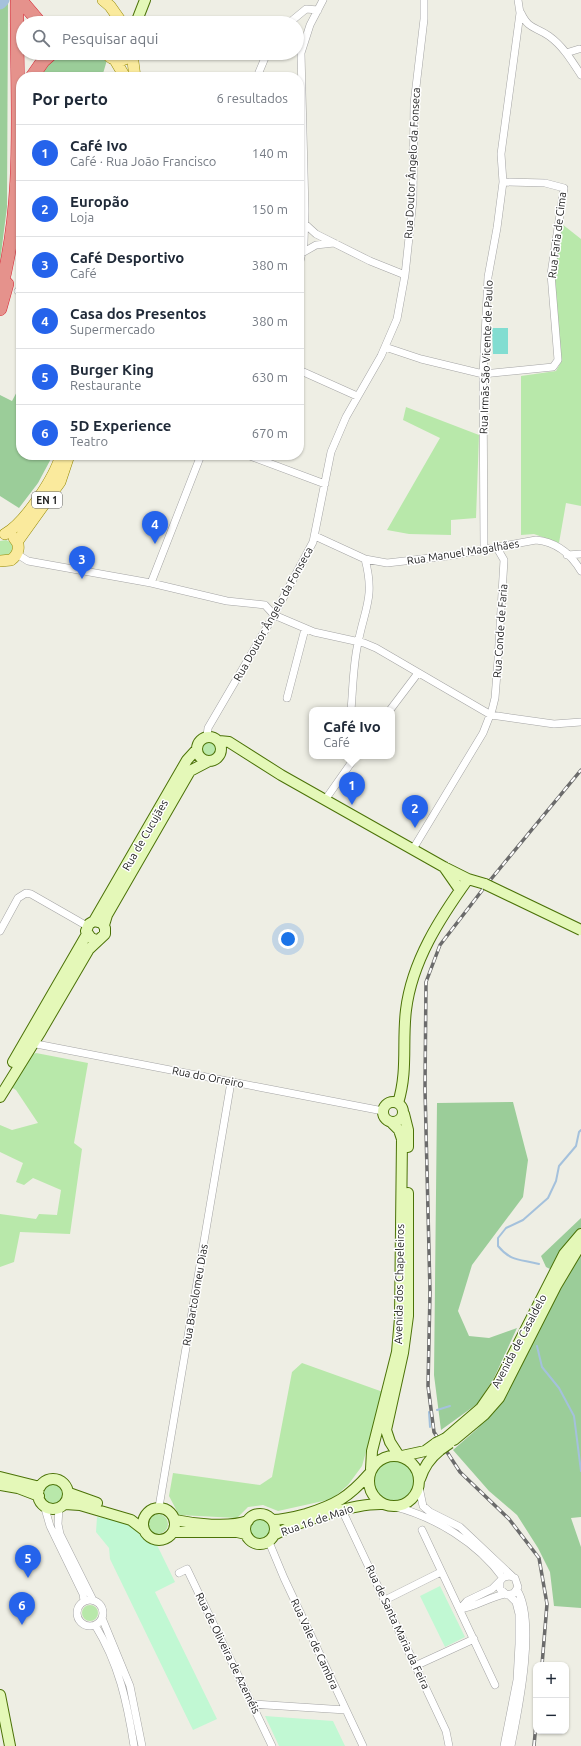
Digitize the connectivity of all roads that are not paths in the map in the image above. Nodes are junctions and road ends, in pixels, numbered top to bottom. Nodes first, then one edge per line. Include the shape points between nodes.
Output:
1 (103, 0) edge
2 (145, 0) edge
3 (323, 0) edge
4 (424, 0) edge
5 (518, 0) edge
6 (20, 1) edge
7 (318, 10) junction
8 (520, 13) junction
9 (20, 16) edge
10 (22, 16) edge
11 (34, 16) edge
12 (113, 16) edge
13 (139, 16) edge
14 (298, 16) edge
15 (304, 44) edge
16 (580, 49) dead end
17 (566, 53) junction
18 (19, 60) edge
19 (24, 60) edge
20 (44, 60) edge
21 (112, 60) edge
22 (134, 60) edge
23 (264, 60) edge
24 (301, 60) edge
25 (18, 72) edge
26 (24, 72) edge
27 (35, 72) edge
28 (120, 72) edge
29 (135, 72) edge
30 (259, 72) edge
31 (301, 72) edge
32 (581, 75) edge
33 (503, 182) junction
34 (16, 188) edge
35 (304, 228) edge
36 (338, 244) junction
37 (16, 247) edge
38 (304, 252) edge
39 (405, 275) junction
40 (0, 292) edge
41 (0, 309) edge
42 (385, 347) junction
43 (304, 372) edge
44 (483, 374) junction
45 (356, 396) junction
46 (60, 460) edge
47 (67, 460) edge
48 (199, 460) edge
49 (260, 460) edge
50 (325, 484) junction
51 (3, 535) edge
52 (315, 536) junction
53 (17, 542) junction
54 (497, 548) junction
55 (484, 549) junction
56 (17, 554) junction
57 (581, 554) edge
58 (567, 555) junction
59 (365, 559) junction
60 (1, 562) edge
61 (581, 571) edge
62 (151, 583) junction
63 (274, 615) junction
64 (306, 629) junction
65 (358, 643) junction
66 (418, 673) junction
67 (287, 698) dead end
68 (351, 707) edge
69 (392, 707) edge
70 (491, 714) junction
71 (581, 722) edge
72 (207, 736) junction
73 (219, 741) junction
74 (197, 749) junction
75 (242, 752) junction
76 (220, 756) junction
77 (354, 759) edge
78 (209, 761) junction
79 (325, 800) junction
80 (413, 849) junction
81 (444, 867) junction
82 (468, 879) junction
83 (460, 890) junction
84 (104, 925) junction
85 (89, 927) junction
86 (581, 930) edge
87 (0, 931) edge
88 (96, 940) junction
89 (29, 1042) junction
90 (231, 1082) junction
91 (0, 1084) edge
92 (0, 1097) edge
93 (398, 1103) junction
94 (383, 1111) junction
95 (404, 1114) junction
96 (392, 1123) junction
97 (581, 1234) edge
98 (581, 1244) edge
99 (448, 1440) junction
100 (438, 1447) junction
101 (401, 1456) junction
102 (370, 1472) junction
103 (0, 1477) edge
104 (419, 1483) junction
105 (0, 1485) edge
106 (69, 1493) junction
107 (41, 1496) junction
108 (388, 1505) junction
109 (62, 1506) junction
110 (159, 1507) junction
111 (342, 1510) junction
112 (145, 1515) junction
113 (175, 1520) junction
114 (272, 1520) junction
115 (248, 1521) junction
116 (144, 1530) junction
117 (422, 1530) dead end
118 (173, 1532) junction
119 (246, 1534) junction
120 (271, 1538) junction
121 (441, 1572) junction
122 (179, 1573) dead end
123 (513, 1577) junction
124 (501, 1580) junction
125 (517, 1590) junction
126 (507, 1594) junction
127 (92, 1600) junction
128 (385, 1600) junction
129 (84, 1601) junction
130 (460, 1609) junction
131 (102, 1618) junction
132 (95, 1625) junction
133 (474, 1639) junction
134 (415, 1666) junction
135 (495, 1685) dead end
136 (0, 1695) edge
137 (252, 1704) junction
138 (346, 1710) junction
139 (10, 1746) edge
140 (134, 1746) edge
141 (142, 1746) edge
142 (272, 1746) edge
143 (363, 1746) edge
144 (449, 1746) edge
145 (504, 1746) edge
146 (511, 1746) edge

1 - 12 main road
2 - 13 street
3 - 7 street
4 - 39 street, Rua Doutor Ângelo da Fonseca via 414,104 413,200
5 - 8 street, Rua Irmãs São Vicente de Paulo
6 - 9 highway
6 - 10 highway
6 - 11 highway
7 - 14 street via 306,9
7 - 15 street
8 - 17 street via 526,24 548,36
8 - 33 street, Rua Irmãs São Vicente de Paulo via 501,154
16 - 17 street
17 - 32 street
18 - 25 highway
19 - 26 highway
20 - 27 highway
21 - 28 main road
22 - 29 main road
23 - 30 street
24 - 31 street
33 - 44 street, Rua Irmãs São Vicente de Paulo via 488,277
33 - 44 street, Rua Faria de Cima via 545,183 564,188 551,274 558,360 553,367
34 - 40 highway via 11,246
35 - 36 street
36 - 38 street via 316,245
36 - 39 street
37 - 41 highway
39 - 42 street, Rua Doutor Ângelo da Fonseca via 397,320
42 - 44 street via 421,359
42 - 45 street, Rua Doutor Ângelo da Fonseca
43 - 45 street
44 - 55 street, Rua Irmãs São Vicente de Paulo
45 - 50 street, Rua Doutor Ângelo da Fonseca via 331,452
46 - 51 main road, EN 1 via 49,484 14,529
47 - 53 main road, EN 1 via 60,482
48 - 62 street
49 - 50 street
50 - 52 street, Rua Doutor Ângelo da Fonseca
51 - 53 main road, EN 1 via 13,537
52 - 59 street, Rua Manuel Magalhães
52 - 63 street, Rua Doutor Ângelo da Fonseca
53 - 56 main road
54 - 55 street, Rua Manuel Magalhães
54 - 58 street, Rua Manuel Magalhães via 536,540 548,541
54 - 70 street, Rua Conde de Faria via 504,560 495,698
55 - 59 street, Rua Manuel Magalhães via 387,563
56 - 60 main road via 11,560
56 - 62 street via 28,561
57 - 58 street
58 - 61 street, Rua Manuel Magalhães
59 - 65 street via 370,578 370,596
62 - 63 street via 227,600 265,605
63 - 64 street
63 - 72 street, Rua Doutor Ângelo da Fonseca via 208,728
64 - 65 street
64 - 67 street
65 - 66 street via 376,648
65 - 68 street
66 - 69 street
66 - 70 street
70 - 71 street via 554,724
70 - 80 street, Rua Conde de Faria via 483,733
72 - 73 street
72 - 74 street via 200,740
73 - 75 street via 229,742
73 - 76 street via 222,748
74 - 78 street via 202,758
74 - 85 street, Rua de Cucujães via 187,760
75 - 76 street via 230,751
75 - 79 street
76 - 78 street
77 - 79 street
78 - 84 street, Rua de Cucujães via 190,770 107,915
79 - 80 street
80 - 81 street
81 - 82 street
81 - 83 street
82 - 83 street
82 - 86 street, bridge via 485,884
83 - 93 street via 432,934 413,978 406,1010 404,1085
84 - 85 street via 100,922
84 - 88 street, Rua de Cucujães via 105,934
85 - 87 street via 26,893 18,898
85 - 88 street via 91,938
85 - 89 street, Rua de Cucujães
88 - 89 street, Rua de Cucujães via 88,948
89 - 90 street, Rua do Orreiro
89 - 91 street, Rua de Cucujães
89 - 92 street, Rua de Cucujães
90 - 94 street, Rua do Orreiro
90 - 110 street, Rua Bartolomeu Dias
93 - 94 street via 388,1103
93 - 95 street, Avenida dos Chapeleiros
94 - 96 street, Avenida dos Chapeleiros via 386,1120
95 - 96 street via 401,1120
95 - 101 street, Avenida dos Chapeleiros via 408,1130 408,1316 403,1353 386,1430 390,1442
96 - 102 street, Avenida dos Chapeleiros via 399,1130 402,1139 400,1318 397,1352 372,1451
97 - 99 street, Avenida de Casaldelo via 564,1254 499,1382 481,1408
98 - 99 street, Avenida de Casaldelo via 556,1286 499,1398 484,1415
99 - 100 street, Avenida de Casaldelo, bridge
100 - 101 street, Avenida de Casaldelo
100 - 104 street, Avenida de Casaldelo via 423,1468
101 - 102 street via 383,1458
101 - 104 street via 416,1467
102 - 108 street via 368,1481 372,1495
102 - 114 street, Rua 16 de Maio via 356,1490 335,1504 293,1518
103 - 107 street, Rua 16 de Maio
104 - 108 street via 412,1499 406,1503
104 - 123 street via 423,1506 460,1527
105 - 107 street, Rua 16 de Maio
106 - 107 street via 64,1483 49,1479
106 - 109 street
106 - 112 street via 132,1514
107 - 109 street, Rua 16 de Maio via 48,1508
107 - 129 street via 50,1526
108 - 111 street, Rua 16 de Maio via 365,1505
108 - 124 street via 414,1512 455,1533 496,1570
109 - 116 street, Rua 16 de Maio via 80,1505 131,1520
109 - 127 street via 58,1524 60,1534
110 - 112 street via 151,1509
110 - 113 street via 167,1510
111 - 120 street, Rua 16 de Maio via 283,1530
111 - 128 street, Rua de Santa Maria da Feira
112 - 116 street
113 - 115 street, Rua 16 de Maio via 238,1524
113 - 118 street
114 - 115 street, Rua 16 de Maio via 262,1514 254,1515
114 - 120 street, Rua 16 de Maio via 276,1530
115 - 119 street
116 - 118 street, Rua 16 de Maio via 150,1537 158,1540 167,1538
117 - 121 street
118 - 119 street, Rua 16 de Maio
119 - 120 street, Rua 16 de Maio via 256,1543
120 - 138 street, Rua Vale de Cambra via 284,1578
121 - 128 street
121 - 130 street
122 - 137 street, Rua de Oliveira de Azeméis via 187,1569
123 - 124 street via 507,1576
123 - 125 street via 518,1584
124 - 126 street via 500,1589
124 - 130 street via 492,1589 467,1601
125 - 126 street
125 - 146 street via 521,1595 525,1615 524,1682
126 - 130 street via 496,1596 470,1608
126 - 145 street via 516,1602 519,1614 519,1644 517,1680
127 - 129 street
127 - 131 street via 102,1607
128 - 134 street, Rua de Santa Maria da Feira
129 - 132 street via 78,1607 78,1618 83,1624
130 - 133 street
131 - 132 street
131 - 141 street via 130,1686
132 - 140 street via 124,1688
133 - 134 street
133 - 135 street
134 - 144 street, Rua de Santa Maria da Feira via 446,1731
136 - 139 street
137 - 138 street
137 - 142 street, Rua de Oliveira de Azeméis
138 - 143 street, Rua Vale de Cambra

